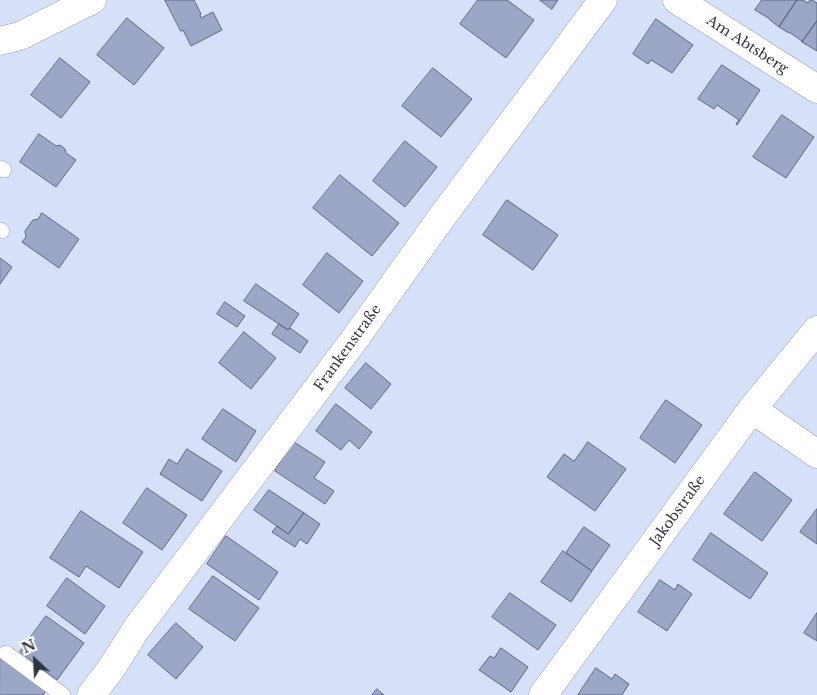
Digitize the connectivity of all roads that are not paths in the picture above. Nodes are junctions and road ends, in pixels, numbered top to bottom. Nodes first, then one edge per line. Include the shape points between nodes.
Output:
1 (92, 0) edge
2 (602, 0) edge
3 (677, 0) edge
4 (0, 40) edge
5 (817, 89) edge
6 (817, 330) edge
7 (752, 409) junction
8 (817, 454) edge
9 (6, 653) dead end
10 (63, 695) edge
11 (92, 695) edge
12 (543, 695) edge

1 - 4 street via 20,36
2 - 11 street, Frankenstraße via 354,340 137,628
3 - 5 street, Am Abtsberg
6 - 7 street, Jakobstraße
7 - 8 street
7 - 12 street, Jakobstraße
9 - 10 lane

